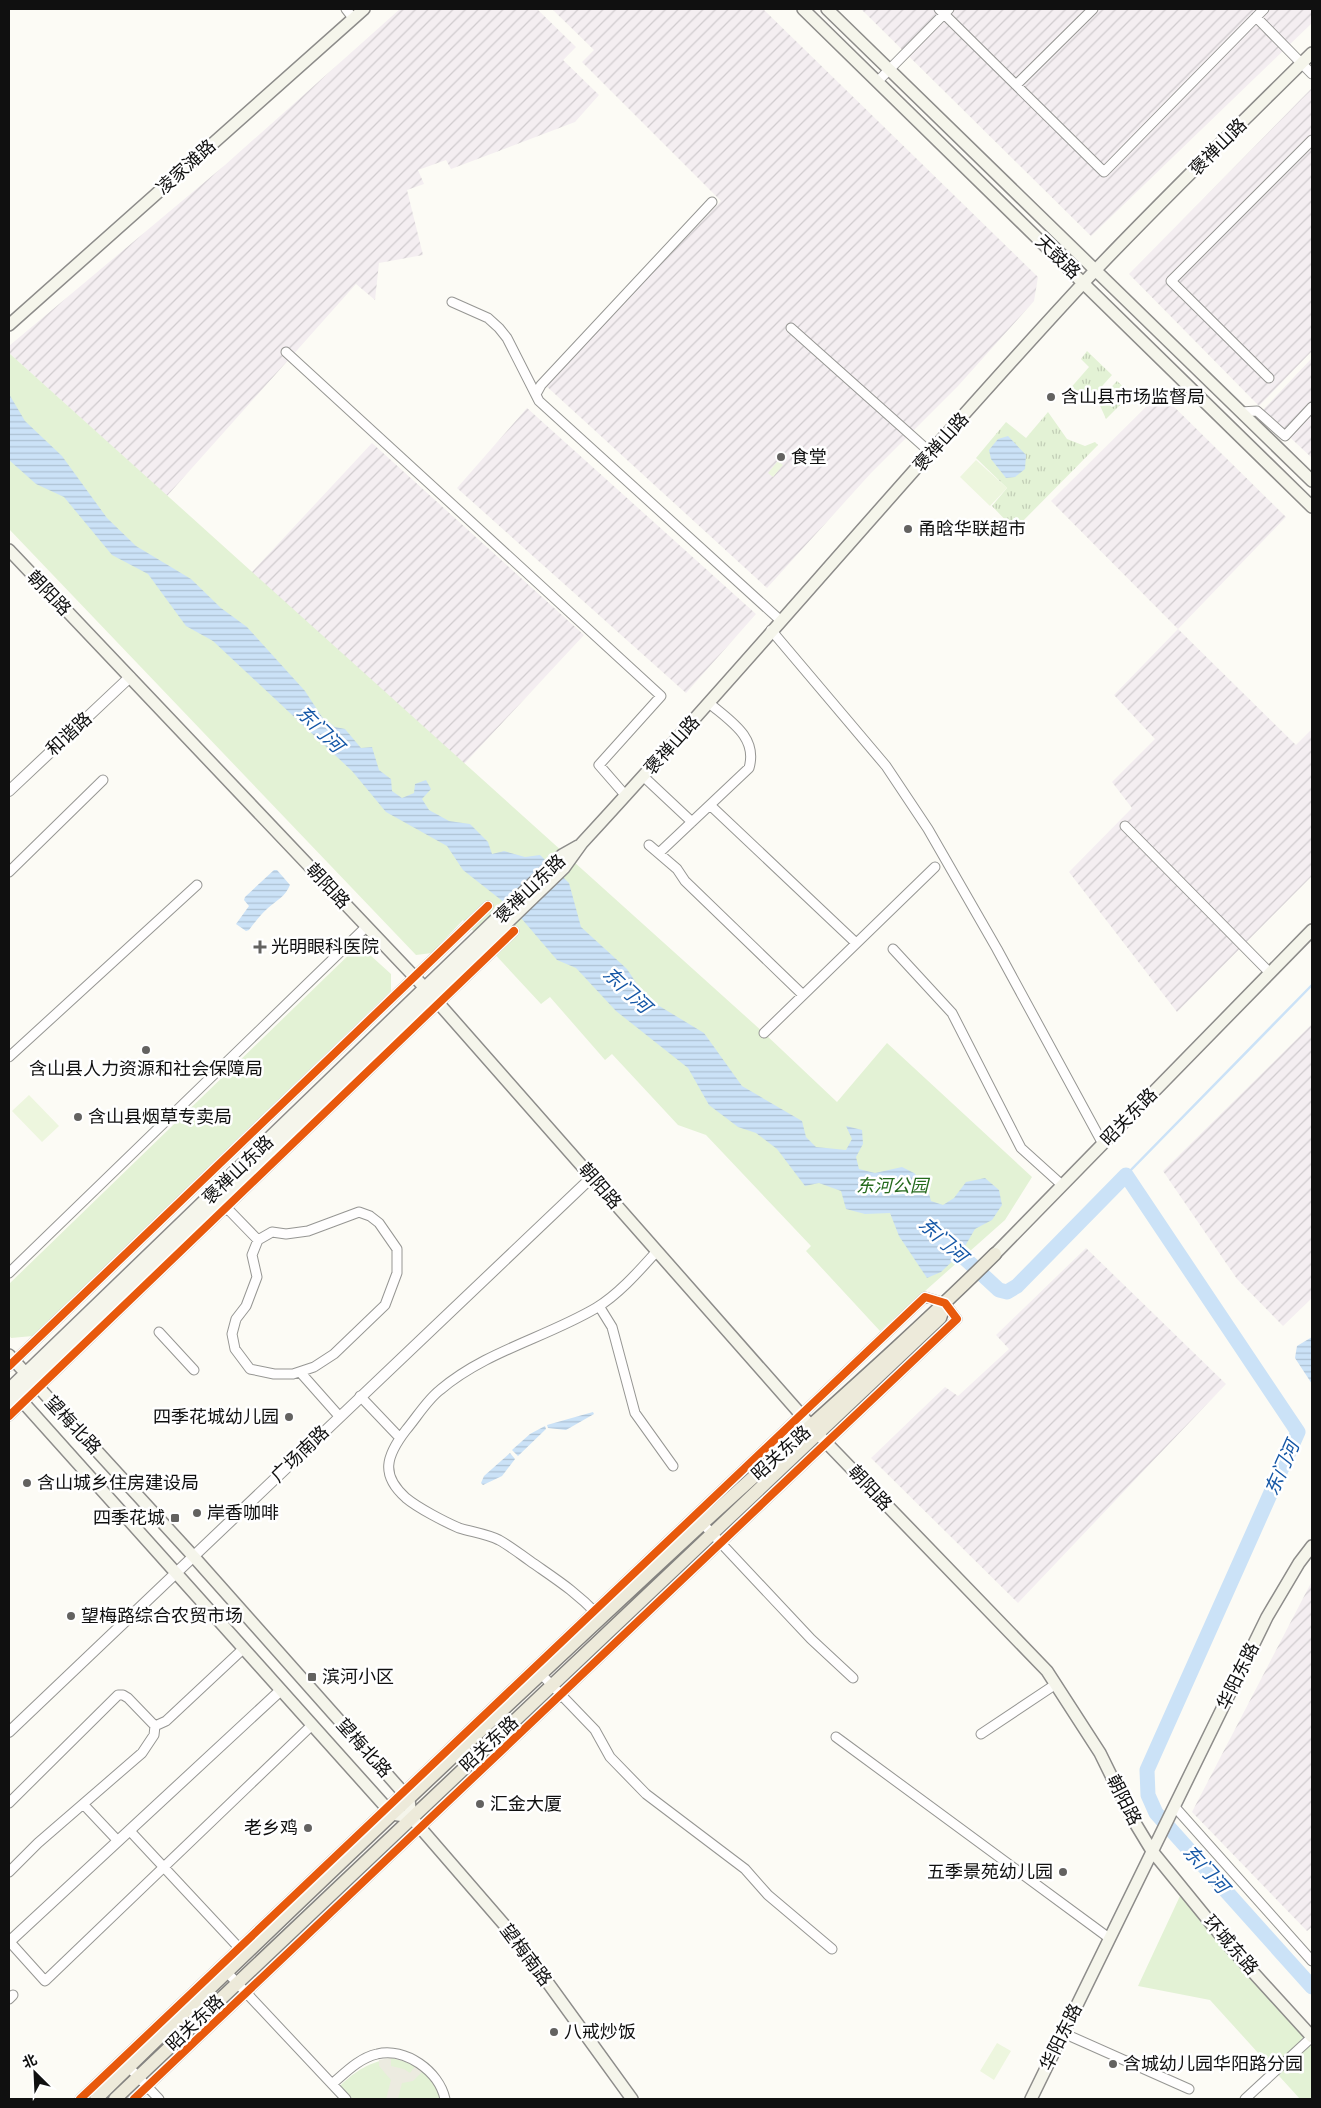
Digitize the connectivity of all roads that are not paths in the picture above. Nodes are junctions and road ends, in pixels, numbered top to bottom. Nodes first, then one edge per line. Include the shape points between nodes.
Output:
1 (364, 9) edge
2 (803, 9) edge
3 (827, 9) edge
4 (1093, 9) edge
5 (1264, 9) edge
6 (944, 10) edge
7 (350, 13) edge
8 (1256, 17) junction
9 (1312, 53) edge
10 (1301, 64) junction
11 (889, 70) junction
12 (1312, 74) edge
13 (878, 81) junction
14 (1016, 85) junction
15 (1312, 140) edge
16 (712, 202) dead end
17 (1096, 270) junction
18 (1084, 282) junction
19 (452, 302) dead end
20 (9, 325) edge
21 (791, 328) dead end
22 (286, 352) dead end
23 (1269, 378) dead end
24 (536, 394) junction
25 (1312, 407) edge
26 (1241, 412) junction
27 (931, 453) junction
28 (1312, 481) edge
29 (1312, 507) edge
30 (9, 550) edge
31 (780, 620) junction
32 (771, 630) junction
33 (130, 677) junction
34 (709, 703) junction
35 (644, 777) junction
36 (103, 780) dead end
37 (9, 791) edge
38 (626, 796) junction
39 (710, 805) junction
40 (692, 822) junction
41 (1125, 826) dead end
42 (582, 844) joint
43 (649, 845) dead end
44 (659, 853) junction
45 (935, 867) dead end
46 (9, 872) edge
47 (197, 886) dead end
48 (488, 906) dead end
49 (366, 927) junction
50 (1312, 930) edge
51 (514, 932) dead end
52 (856, 943) junction
53 (893, 949) dead end
54 (1270, 973) junction
55 (414, 977) junction
56 (803, 995) junction
57 (432, 996) junction
58 (764, 1033) dead end
59 (9, 1057) edge
60 (1103, 1144) junction
61 (592, 1177) junction
62 (1062, 1185) junction
63 (220, 1201) junction
64 (258, 1240) junction
65 (657, 1252) junction
66 (994, 1254) joint
67 (9, 1273) edge
68 (945, 1303) junction
69 (599, 1306) junction
70 (158, 1332) dead end
71 (11, 1361) edge
72 (194, 1370) dead end
73 (300, 1372) junction
74 (32, 1381) junction
75 (13, 1394) edge
76 (360, 1396) junction
77 (801, 1415) junction
78 (9, 1416) edge
79 (339, 1416) junction
80 (818, 1434) junction
81 (400, 1438) junction
82 (673, 1466) dead end
83 (712, 1533) junction
84 (1312, 1546) edge
85 (194, 1557) junction
86 (177, 1573) junction
87 (598, 1615) junction
88 (243, 1649) junction
89 (542, 1674) junction
90 (853, 1678) dead end
91 (1056, 1684) junction
92 (556, 1689) junction
93 (281, 1690) junction
94 (312, 1725) junction
95 (155, 1726) junction
96 (9, 1732) edge
97 (981, 1734) dead end
98 (836, 1737) dead end
99 (406, 1796) junction
100 (9, 1803) edge
101 (84, 1805) junction
102 (1173, 1809) junction
103 (389, 1811) junction
104 (415, 1822) junction
105 (130, 1831) junction
106 (118, 1841) junction
107 (1152, 1851) junction
108 (164, 1867) junction
109 (9, 1872) edge
110 (311, 1886) junction
111 (328, 1905) junction
112 (1109, 1938) junction
113 (9, 1942) edge
114 (832, 1949) dead end
115 (242, 1951) junction
116 (1312, 1961) edge
117 (223, 1969) junction
118 (241, 1988) junction
119 (1063, 2033) junction
120 (1312, 2037) edge
121 (125, 2063) junction
122 (138, 2077) junction
123 (332, 2084) junction
124 (147, 2087) junction
125 (1189, 2089) dead end
126 (80, 2099) edge
127 (96, 2099) edge
128 (115, 2099) edge
129 (134, 2099) edge
130 (159, 2099) edge
131 (346, 2099) edge
132 (444, 2099) edge
133 (632, 2099) edge
134 (1031, 2099) edge
135 (1245, 2099) edge

1 - 7 main road, 凌家滩路
2 - 13 main road, 天鼓路
3 - 11 main road, 天鼓路
4 - 14 street
5 - 8 street
6 - 11 street
6 - 14 street
7 - 20 main road, 凌家滩路
8 - 10 street
8 - 14 street via 1104,172
9 - 10 main road, 褒禅山路
10 - 12 street
10 - 17 main road, 褒禅山路
11 - 13 street
11 - 17 main road, 天鼓路
13 - 18 main road, 天鼓路
15 - 23 street via 1171,281
16 - 24 street
17 - 18 main road, 褒禅山路
17 - 26 main road, 天鼓路
18 - 27 main road, 褒禅山路
18 - 29 main road, 天鼓路
19 - 24 street via 488,318 499,328
21 - 27 street
22 - 38 street via 661,696 599,765
24 - 31 street via 539,401
25 - 26 street via 1285,436 1257,411
26 - 28 main road, 天鼓路
27 - 31 main road, 褒禅山路
30 - 33 main road, 朝阳路
31 - 32 main road, 褒禅山路
32 - 34 main road, 褒禅山路
32 - 60 street via 886,766 928,829
33 - 37 street, 和谐路
33 - 49 main road, 朝阳路
34 - 35 main road, 褒禅山路
34 - 39 street via 742,731 751,748 752,758 749,768
35 - 38 main road, 褒禅山路
35 - 40 street
36 - 46 street
38 - 42 main road, 褒禅山路
39 - 40 street
39 - 52 street
40 - 44 street
41 - 54 street
42 - 57 main road, 褒禅山东路
43 - 44 street
44 - 56 street
45 - 52 street
47 - 59 street
48 - 55 street
49 - 55 main road, 朝阳路
49 - 67 street
50 - 54 main road, 昭关东路
51 - 57 street
52 - 56 street
53 - 62 street via 952,1013 1021,1148
54 - 60 main road, 昭关东路
55 - 57 main road, 朝阳路
55 - 71 street
56 - 58 street
57 - 61 main road, 朝阳路
57 - 63 main road, 褒禅山东路
57 - 63 street
60 - 62 main road, 昭关东路
61 - 65 main road, 朝阳路
61 - 76 street, 广场南路
62 - 66 main road, 昭关东路
63 - 64 street
63 - 74 main road, 褒禅山东路
64 - 73 street via 252,1255 256,1277 232,1334 235,1349 250,1368 274,1374
64 - 73 street via 272,1232 308,1232 358,1212 379,1223 397,1249 397,1273 384,1305 334,1354
65 - 69 street
65 - 77 main road, 朝阳路
66 - 68 main road, 昭关东路
68 - 77 street via 925,1297
68 - 80 main road, 昭关东路
68 - 80 street via 956,1319
69 - 81 street via 564,1326 518,1343 460,1374 438,1391
69 - 82 street via 612,1327 635,1413
70 - 72 street
71 - 74 main road, 望梅北路
73 - 79 street
74 - 75 main road, 褒禅山东路
74 - 85 main road, 望梅北路
75 - 78 street
75 - 86 main road, 望梅北路
76 - 79 street, 广场南路
76 - 81 street
77 - 80 main road, 朝阳路
77 - 87 street
79 - 85 street, 广场南路
80 - 83 main road, 昭关东路
80 - 83 street
80 - 91 main road, 朝阳路
81 - 87 street via 388,1463 389,1474 393,1485 408,1500 458,1527 498,1540 576,1592
83 - 87 main road, 昭关东路
83 - 90 street via 811,1639
83 - 92 main road, 昭关东路
84 - 102 main road, 华阳东路 via 1267,1617
85 - 86 street, 广场南路
85 - 99 main road, 望梅北路
86 - 88 main road, 望梅北路
86 - 96 street, 广场南路
87 - 89 main road, 昭关东路
87 - 99 street
88 - 93 main road, 望梅北路
88 - 95 street via 166,1721
89 - 92 street
89 - 99 main road, 昭关东路
91 - 97 street
91 - 107 main road, 朝阳路 via 1100,1753
92 - 104 main road, 昭关东路
92 - 114 street via 595,1730 610,1757 646,1794 745,1869 768,1895
93 - 94 main road, 望梅北路
93 - 105 street
94 - 103 main road, 望梅北路
94 - 108 street
95 - 100 street via 128,1698 118,1695
95 - 101 street via 154,1735 142,1753
98 - 112 street
99 - 103 main road, 昭关东路
99 - 104 main road
101 - 106 street
101 - 109 street
102 - 107 main road, 华阳东路
102 - 116 street
103 - 104 main road
103 - 110 main road, 昭关东路
104 - 111 main road, 昭关东路
104 - 133 main road, 望梅南路 via 514,1936
105 - 106 street
105 - 108 street
106 - 113 street
107 - 112 main road, 华阳东路
107 - 120 main road, 环城东路 via 1231,1948
108 - 113 street via 45,1981
108 - 115 street
110 - 111 street
110 - 115 main road, 昭关东路
111 - 118 main road, 昭关东路
112 - 119 main road, 华阳东路
115 - 117 main road, 昭关东路
117 - 118 street
117 - 121 main road, 昭关东路
118 - 122 main road, 昭关东路
118 - 123 street
118 - 124 street
119 - 125 street
119 - 134 main road, 华阳东路
120 - 135 street
121 - 122 street
121 - 126 street
121 - 127 main road, 昭关东路
122 - 124 street
122 - 128 main road, 昭关东路
123 - 131 street
123 - 132 street via 360,2061 378,2054 394,2054 412,2058 427,2070 440,2086
124 - 129 street
124 - 130 street

